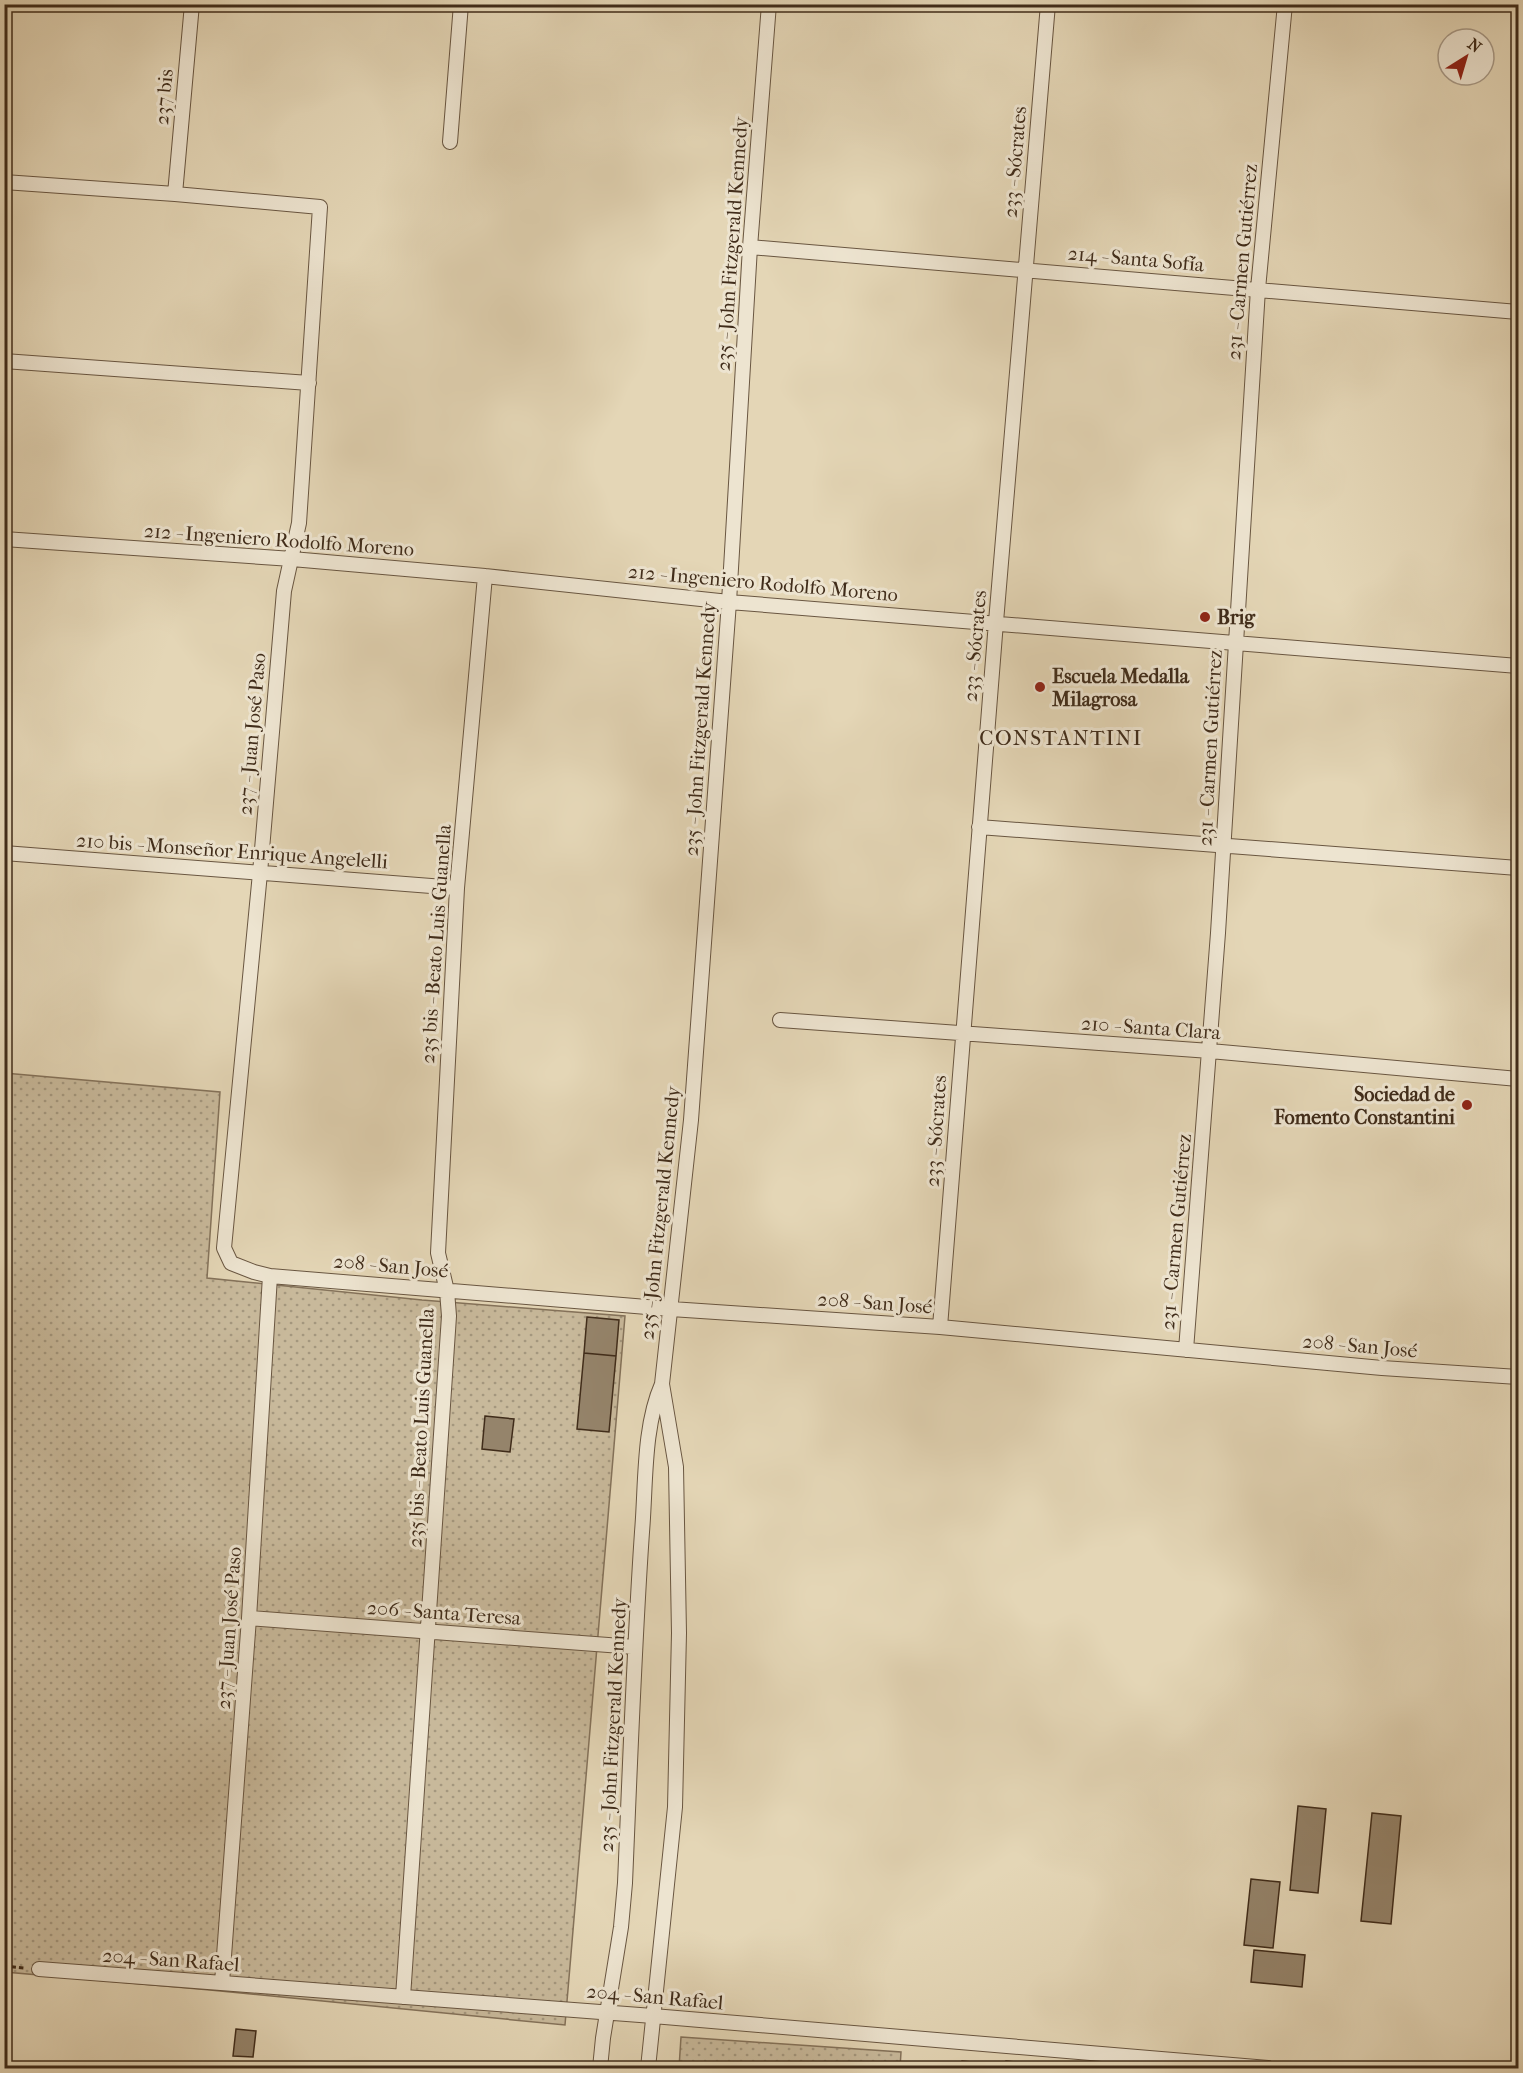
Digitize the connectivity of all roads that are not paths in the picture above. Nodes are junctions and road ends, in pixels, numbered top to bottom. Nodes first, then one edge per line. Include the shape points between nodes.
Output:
1 (192, 4) edge
2 (461, 4) edge
3 (769, 4) edge
4 (1048, 4) edge
5 (1285, 4) edge
6 (450, 142) dead end
7 (4, 182) edge
8 (175, 194) junction
9 (750, 248) junction
10 (1026, 269) junction
11 (1258, 289) junction
12 (1518, 312) edge
13 (4, 361) edge
14 (309, 383) junction
15 (4, 539) edge
16 (292, 559) junction
17 (485, 576) junction
18 (729, 602) junction
19 (996, 622) junction
20 (1235, 642) junction
21 (1518, 666) edge
22 (979, 827) junction
23 (1224, 845) junction
24 (4, 853) edge
25 (1518, 868) edge
26 (260, 873) junction
27 (457, 888) junction
28 (780, 1020) dead end
29 (962, 1033) junction
30 (1210, 1051) junction
31 (1518, 1079) edge
32 (231, 1263) joint
33 (270, 1276) junction
34 (447, 1291) junction
35 (671, 1309) junction
36 (940, 1327) junction
37 (1186, 1350) junction
38 (1518, 1377) edge
39 (662, 1384) junction
40 (249, 1618) junction
41 (428, 1632) junction
42 (635, 1647) junction
43 (39, 1969) dead end
44 (222, 1983) junction
45 (403, 1997) junction
46 (608, 2012) junction
47 (653, 2016) junction
48 (600, 2068) edge
49 (648, 2068) edge
50 (1268, 2068) edge

1 - 8 street, 237 bis
2 - 6 street
3 - 9 street, 235 - John Fitzgerald Kennedy
4 - 10 street, 233 - Sócrates
5 - 11 street, 231 - Carmen Gutiérrez
7 - 8 street
8 - 14 street, 237 - Juan José Paso via 320,207
9 - 10 street, 214 - Santa Sofía
9 - 18 street, 235 - John Fitzgerald Kennedy
10 - 11 street, 214 - Santa Sofía
10 - 19 street, 233 - Sócrates
11 - 12 street, 214 - Santa Sofía
11 - 20 street, 231 - Carmen Gutiérrez
13 - 14 street
14 - 16 street, 237 - Juan José Paso
15 - 16 street, 212 - Ingeniero Rodolfo Moreno
16 - 17 street, 212 - Ingeniero Rodolfo Moreno
16 - 26 street, 237 - Juan José Paso via 284,591
17 - 18 street, 212 - Ingeniero Rodolfo Moreno
17 - 27 street, 235 bis - Beato Luis Guanella
18 - 19 street, 212 - Ingeniero Rodolfo Moreno
18 - 35 street, 235 - John Fitzgerald Kennedy via 691,1119
19 - 20 street, 212 - Ingeniero Rodolfo Moreno
19 - 22 street, 233 - Sócrates
20 - 21 street, 212 - Ingeniero Rodolfo Moreno
20 - 23 street, 231 - Carmen Gutiérrez
22 - 23 street
22 - 29 street, 233 - Sócrates
23 - 25 street
23 - 30 street, 231 - Carmen Gutiérrez
24 - 26 street, 210 bis - Monseñor Enrique Angelelli
26 - 27 street, 210 bis - Monseñor Enrique Angelelli
26 - 32 street, 237 - Juan José Paso via 224,1248
27 - 34 street, 235 bis - Beato Luis Guanella via 438,1253
28 - 29 street, 210 - Santa Clara
29 - 30 street, 210 - Santa Clara
29 - 36 street, 233 - Sócrates
30 - 31 street, 210 - Santa Clara
30 - 37 street, 231 - Carmen Gutiérrez
32 - 33 street, 208 - San José
33 - 34 street, 208 - San José
33 - 40 street, 237 - Juan José Paso
34 - 35 street, 208 - San José
34 - 41 street, 235 bis - Beato Luis Guanella via 449,1316
35 - 36 street, 208 - San José
35 - 39 street, 235 - John Fitzgerald Kennedy
36 - 37 street, 208 - San José
37 - 38 street, 208 - San José
39 - 42 street, 235 - John Fitzgerald Kennedy via 655,1400 648,1443
39 - 47 street, 235 - John Fitzgerald Kennedy via 676,1467 679,1645 675,1807
40 - 41 street, 206 - Santa Teresa
40 - 44 street, 237 - Juan José Paso
41 - 42 street, 206 - Santa Teresa
41 - 45 street, 235 bis - Beato Luis Guanella
42 - 46 street, 235 - John Fitzgerald Kennedy via 624,1894
43 - 44 street, 204 - San Rafael
44 - 45 street, 204 - San Rafael
45 - 46 street, 204 - San Rafael
46 - 47 street, 204 - San Rafael
46 - 48 street, 235 - John Fitzgerald Kennedy
47 - 49 street, 235 - John Fitzgerald Kennedy
47 - 50 street, 204 - San Rafael

